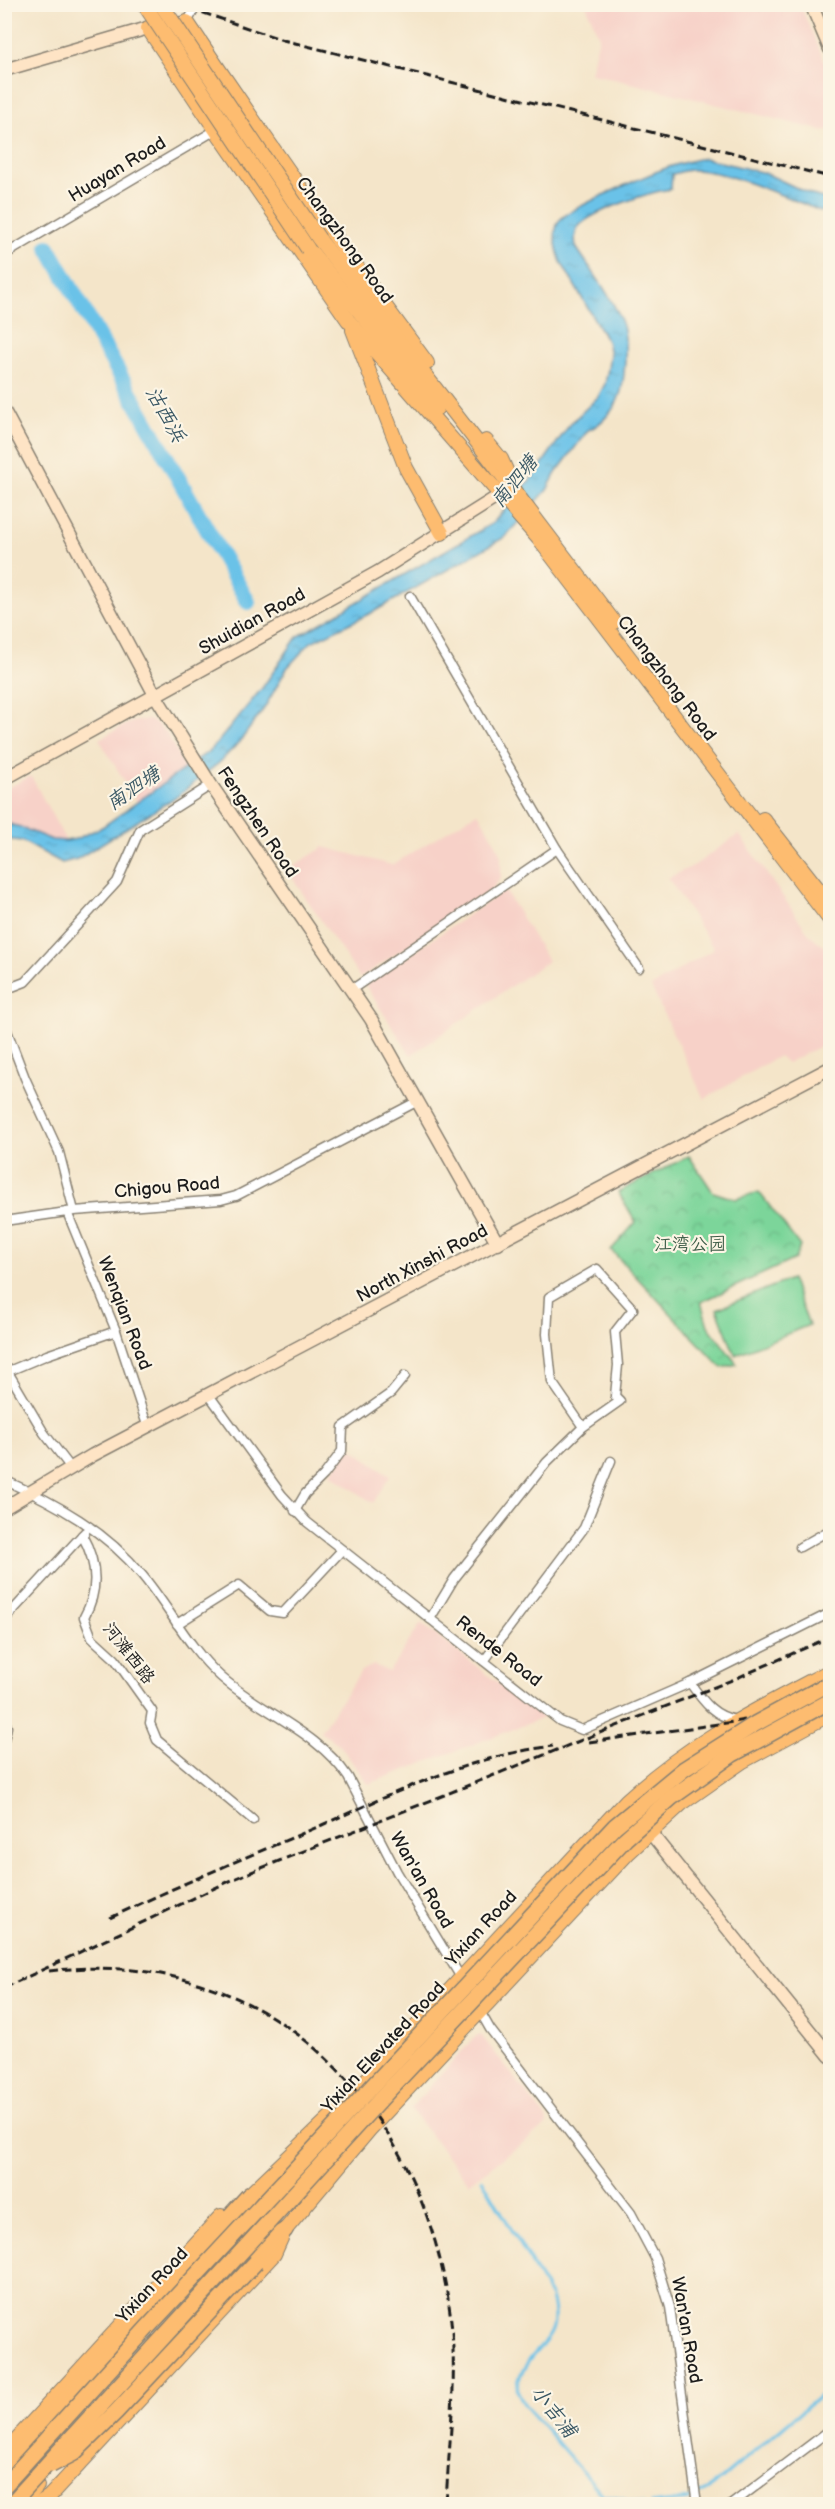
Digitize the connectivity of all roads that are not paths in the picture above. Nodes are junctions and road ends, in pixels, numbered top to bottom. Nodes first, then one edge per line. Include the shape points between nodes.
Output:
1 (144, 4) edge
2 (161, 4) edge
3 (198, 4) edge
4 (811, 4) edge
5 (187, 22) junction
6 (148, 28) junction
7 (831, 49) edge
8 (4, 70) edge
9 (246, 112) junction
10 (216, 130) junction
11 (313, 244) junction
12 (4, 255) edge
13 (348, 320) junction
14 (4, 411) edge
15 (471, 461) junction
16 (506, 492) junction
17 (442, 533) junction
18 (542, 534) junction
19 (410, 596) dead end
20 (155, 695) junction
21 (4, 779) edge
22 (208, 782) junction
23 (557, 849) junction
24 (831, 904) edge
25 (831, 920) edge
26 (639, 968) dead end
27 (4, 990) edge
28 (351, 990) junction
29 (4, 1023) edge
30 (831, 1068) edge
31 (418, 1101) junction
32 (71, 1211) junction
33 (4, 1221) edge
34 (498, 1244) junction
35 (116, 1331) junction
36 (6, 1373) edge
37 (405, 1376) dead end
38 (210, 1395) junction
39 (583, 1427) junction
40 (148, 1428) junction
41 (611, 1461) dead end
42 (71, 1468) junction
43 (4, 1480) edge
44 (31, 1492) junction
45 (4, 1508) edge
46 (295, 1510) junction
47 (90, 1528) junction
48 (831, 1530) edge
49 (82, 1535) junction
50 (800, 1547) dead end
51 (342, 1550) junction
52 (831, 1613) edge
53 (4, 1620) edge
54 (430, 1620) junction
55 (177, 1624) junction
56 (484, 1661) junction
57 (831, 1671) edge
58 (690, 1683) junction
59 (831, 1683) edge
60 (831, 1701) edge
61 (831, 1714) edge
62 (4, 1718) edge
63 (737, 1720) junction
64 (4, 1740) edge
65 (626, 1801) junction
66 (253, 1820) dead end
67 (650, 1832) junction
68 (460, 1977) junction
69 (479, 2011) junction
70 (831, 2056) edge
71 (343, 2104) junction
72 (369, 2130) junction
73 (249, 2195) junction
74 (285, 2230) junction
75 (831, 2430) edge
76 (4, 2453) edge
77 (4, 2465) edge
78 (42, 2468) junction
79 (4, 2471) edge
80 (4, 2486) edge
81 (7, 2504) edge
82 (21, 2505) edge
83 (38, 2505) edge
84 (697, 2505) edge
85 (732, 2505) edge

1 - 11 main road, Changzhong Road, bridge
2 - 11 main road, Changzhong Road, bridge
3 - 5 street
4 - 7 street
5 - 6 street
5 - 9 main road, Changzhong Road
6 - 8 street
6 - 10 main road, Changzhong Road
9 - 10 street, Huayan Road
9 - 16 main road, Changzhong Road via 463,413 501,459
10 - 12 street, Huayan Road
10 - 13 main road, Changzhong Road
11 - 15 main road, Changzhong Road via 464,442
11 - 16 main road, Changzhong Road
13 - 15 main road, Changzhong Road
13 - 17 main road via 406,468
14 - 20 street, Fengzhen Road
15 - 16 main road, Changzhong Road
16 - 17 street, Shuidian Road
16 - 18 main road, Changzhong Road
17 - 20 street, Shuidian Road
18 - 24 main road, Changzhong Road
18 - 25 main road, Changzhong Road
19 - 23 street
20 - 21 street, Shuidian Road
20 - 22 street, Fengzhen Road
22 - 27 street via 140,830 117,882 25,982
22 - 28 street, Fengzhen Road
23 - 26 street
23 - 28 street
28 - 31 street, Fengzhen Road
29 - 32 street, Wenqian Road via 59,1152
30 - 34 street, North Xinshi Road
31 - 32 street, Chigou Road via 236,1196
31 - 34 street, Fengzhen Road
32 - 33 street, Chigou Road
32 - 35 street, Wenqian Road
34 - 38 street, North Xinshi Road
35 - 36 street
35 - 40 street, Wenqian Road
36 - 42 street
37 - 46 street via 391,1393 343,1427 342,1451
38 - 40 street, North Xinshi Road
38 - 46 street, Rende Road
39 - 39 street via 620,1401 615,1396 615,1332 633,1309 597,1269 549,1298 547,1334 552,1382
39 - 54 street via 547,1462 454,1579
40 - 42 street, North Xinshi Road
41 - 56 street via 584,1528
42 - 44 street, North Xinshi Road
43 - 44 street, Wan'an Road
44 - 45 street, North Xinshi Road
44 - 47 street, Wan'an Road via 60,1506
46 - 51 street, Rende Road
47 - 49 street
47 - 55 street, Wan'an Road via 127,1558
48 - 50 street
49 - 53 street
49 - 66 street, 河滩西路 via 92,1552 96,1575 91,1605 84,1617 92,1638 115,1659 152,1711 150,1724 157,1740
51 - 54 street, Rende Road
51 - 55 street via 283,1613 270,1611 239,1585
52 - 58 street, Rende Road
54 - 56 street, Rende Road
55 - 68 street, Wan'an Road via 219,1675 339,1763 397,1872
56 - 58 street, Rende Road via 560,1721 582,1730
57 - 63 main road, Yixian Road
58 - 63 street via 710,1710
59 - 80 highway, Yixian Elevated Road, bridge via 684,1769 615,1826
60 - 78 highway, Yixian Elevated Road, bridge via 733,1754 671,1798 625,1839
61 - 67 main road via 743,1761 681,1804
62 - 64 street
63 - 65 main road, Yixian Road via 669,1763
65 - 67 street
65 - 68 main road, Yixian Road
67 - 69 main road
67 - 70 street
68 - 69 street, Wan'an Road
68 - 71 main road, Yixian Road
69 - 72 main road
69 - 84 street, Wan'an Road via 631,2213 655,2258 670,2307
71 - 72 main road via 352,2102 363,2107 370,2120
71 - 73 main road, Yixian Road
72 - 74 main road
73 - 76 main road via 225,2211
73 - 77 highway
73 - 79 main road, Yixian Road via 235,2222
74 - 78 highway, bridge via 116,2412 74,2453
74 - 82 main road via 266,2240
74 - 83 main road via 274,2254
75 - 85 street
78 - 81 highway, Yixian Elevated Road, bridge

